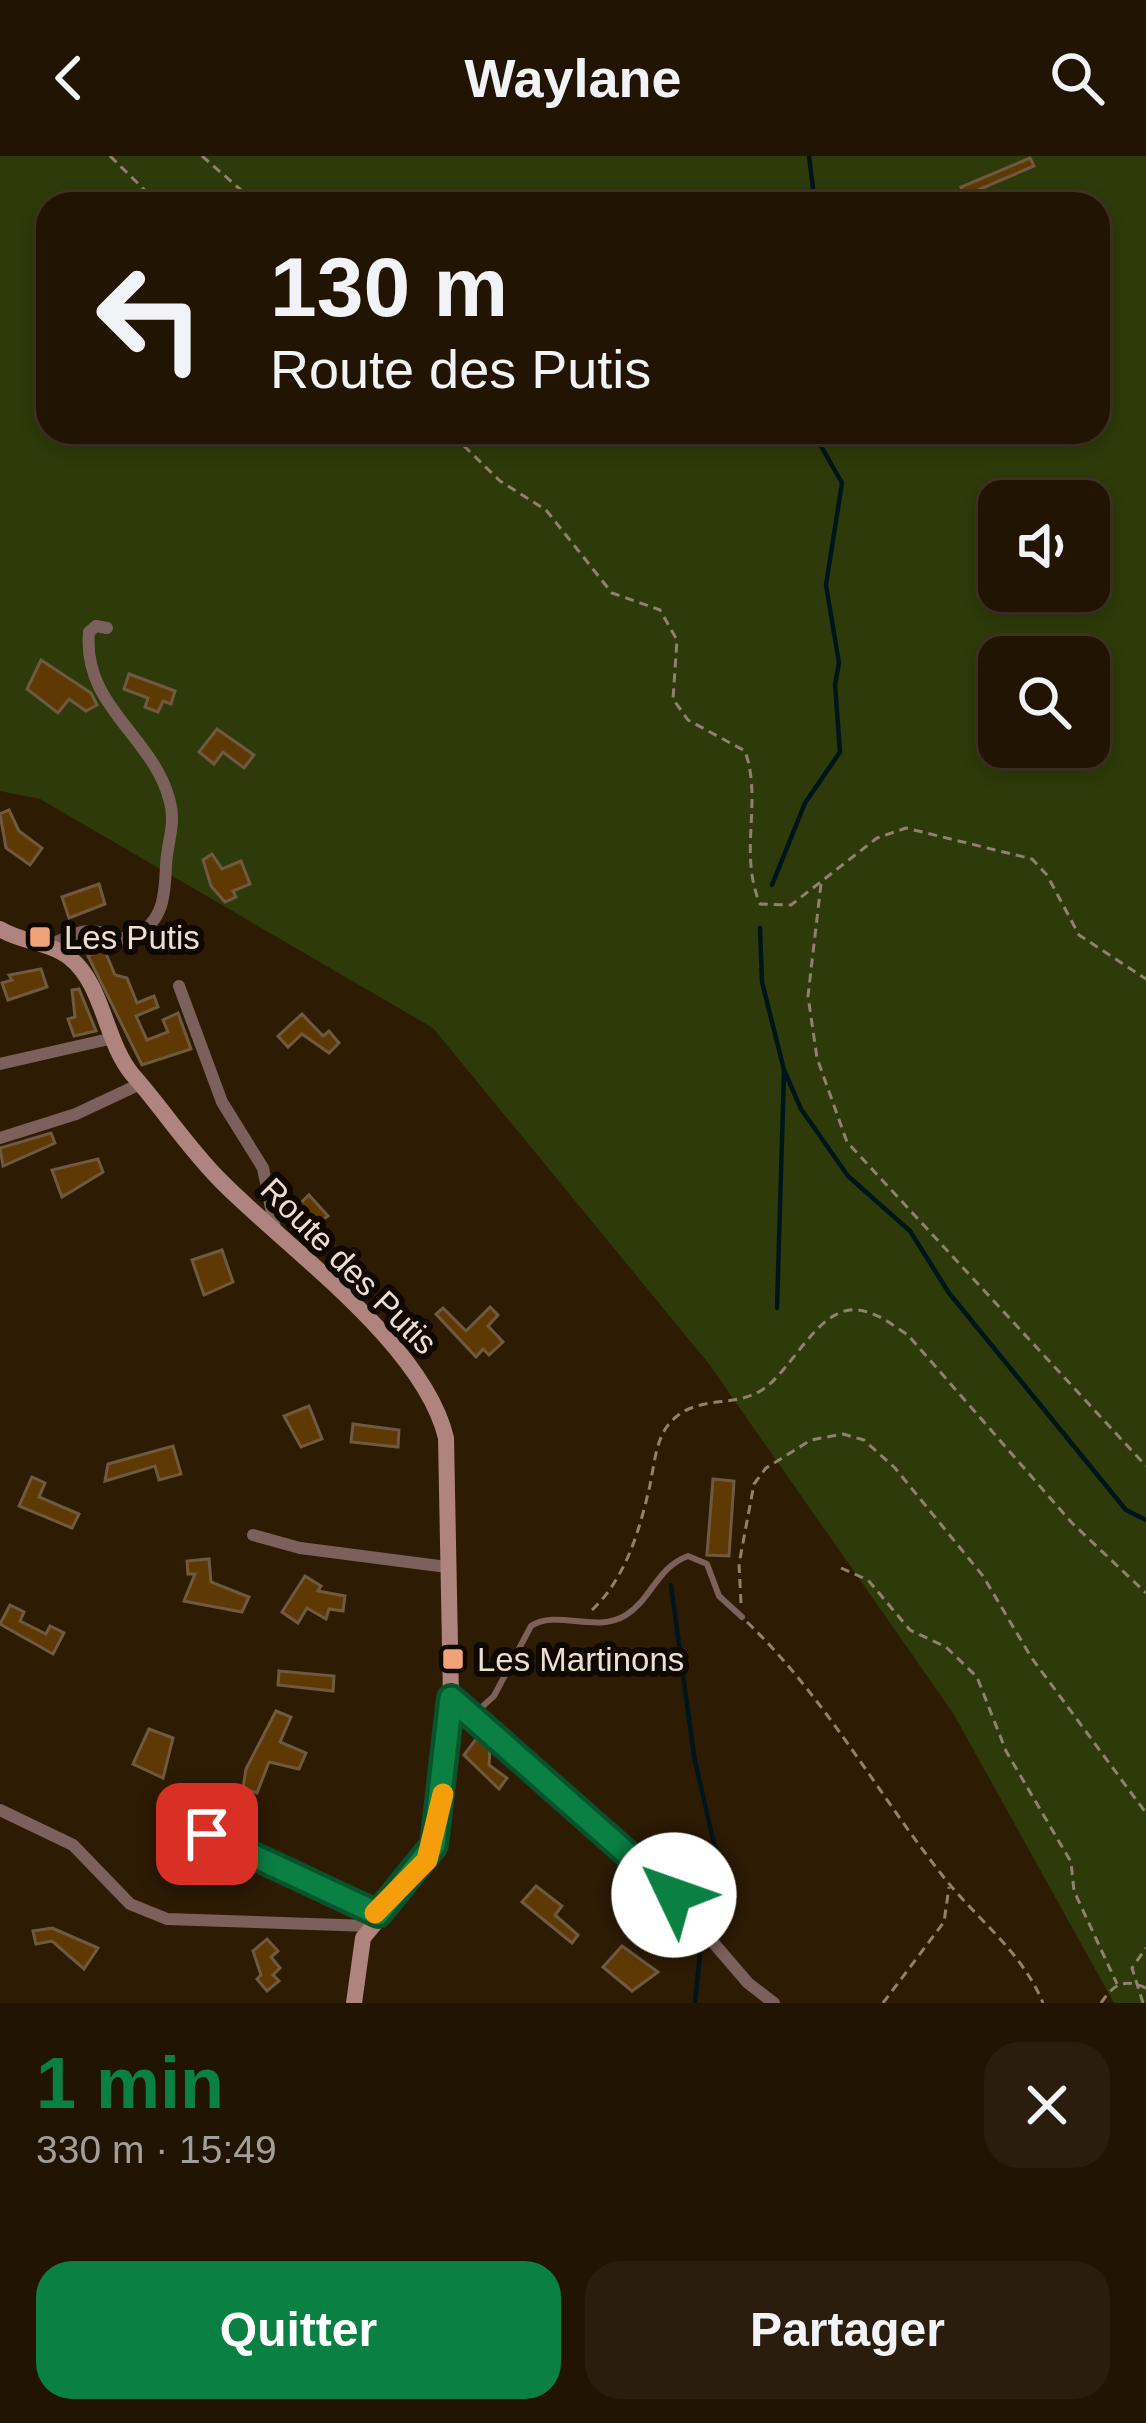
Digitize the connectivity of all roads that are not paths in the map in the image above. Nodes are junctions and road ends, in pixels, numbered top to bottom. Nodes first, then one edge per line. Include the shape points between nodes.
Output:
1 (107, 628) dead end
2 (0, 929) edge
3 (46, 946) junction
4 (179, 986) dead end
5 (109, 1039) junction
6 (0, 1064) edge
7 (140, 1084) junction
8 (0, 1138) edge
9 (275, 1228) junction
10 (253, 1535) dead end
11 (447, 1567) junction
12 (742, 1617) road end
13 (451, 1698) junction
14 (473, 1715) junction
15 (0, 1810) edge
16 (197, 1830) dead end
17 (374, 1920) junction
18 (354, 2003) edge
19 (774, 2003) edge

1 - 3 street via 89,632 99,691 148,754 172,807 165,897 136,935 84,931
2 - 3 street, Route des Putis
3 - 5 street, Route des Putis via 79,966
4 - 9 street via 222,1102 263,1168
5 - 6 street
5 - 7 street, Route des Putis
7 - 8 street
7 - 9 street, Route des Putis via 222,1183
9 - 11 street, Route des Putis via 408,1365 440,1414
10 - 11 street
11 - 13 street, Route des Putis
12 - 14 lane via 719,1596 707,1564 688,1556 657,1575 628,1614 531,1626 494,1696
13 - 14 street
13 - 17 street, Route des Putis via 434,1845
14 - 19 street via 674,1895 748,1984
15 - 17 street via 73,1845 130,1904 167,1918
16 - 17 street
17 - 18 street, Route des Putis via 358,1954

